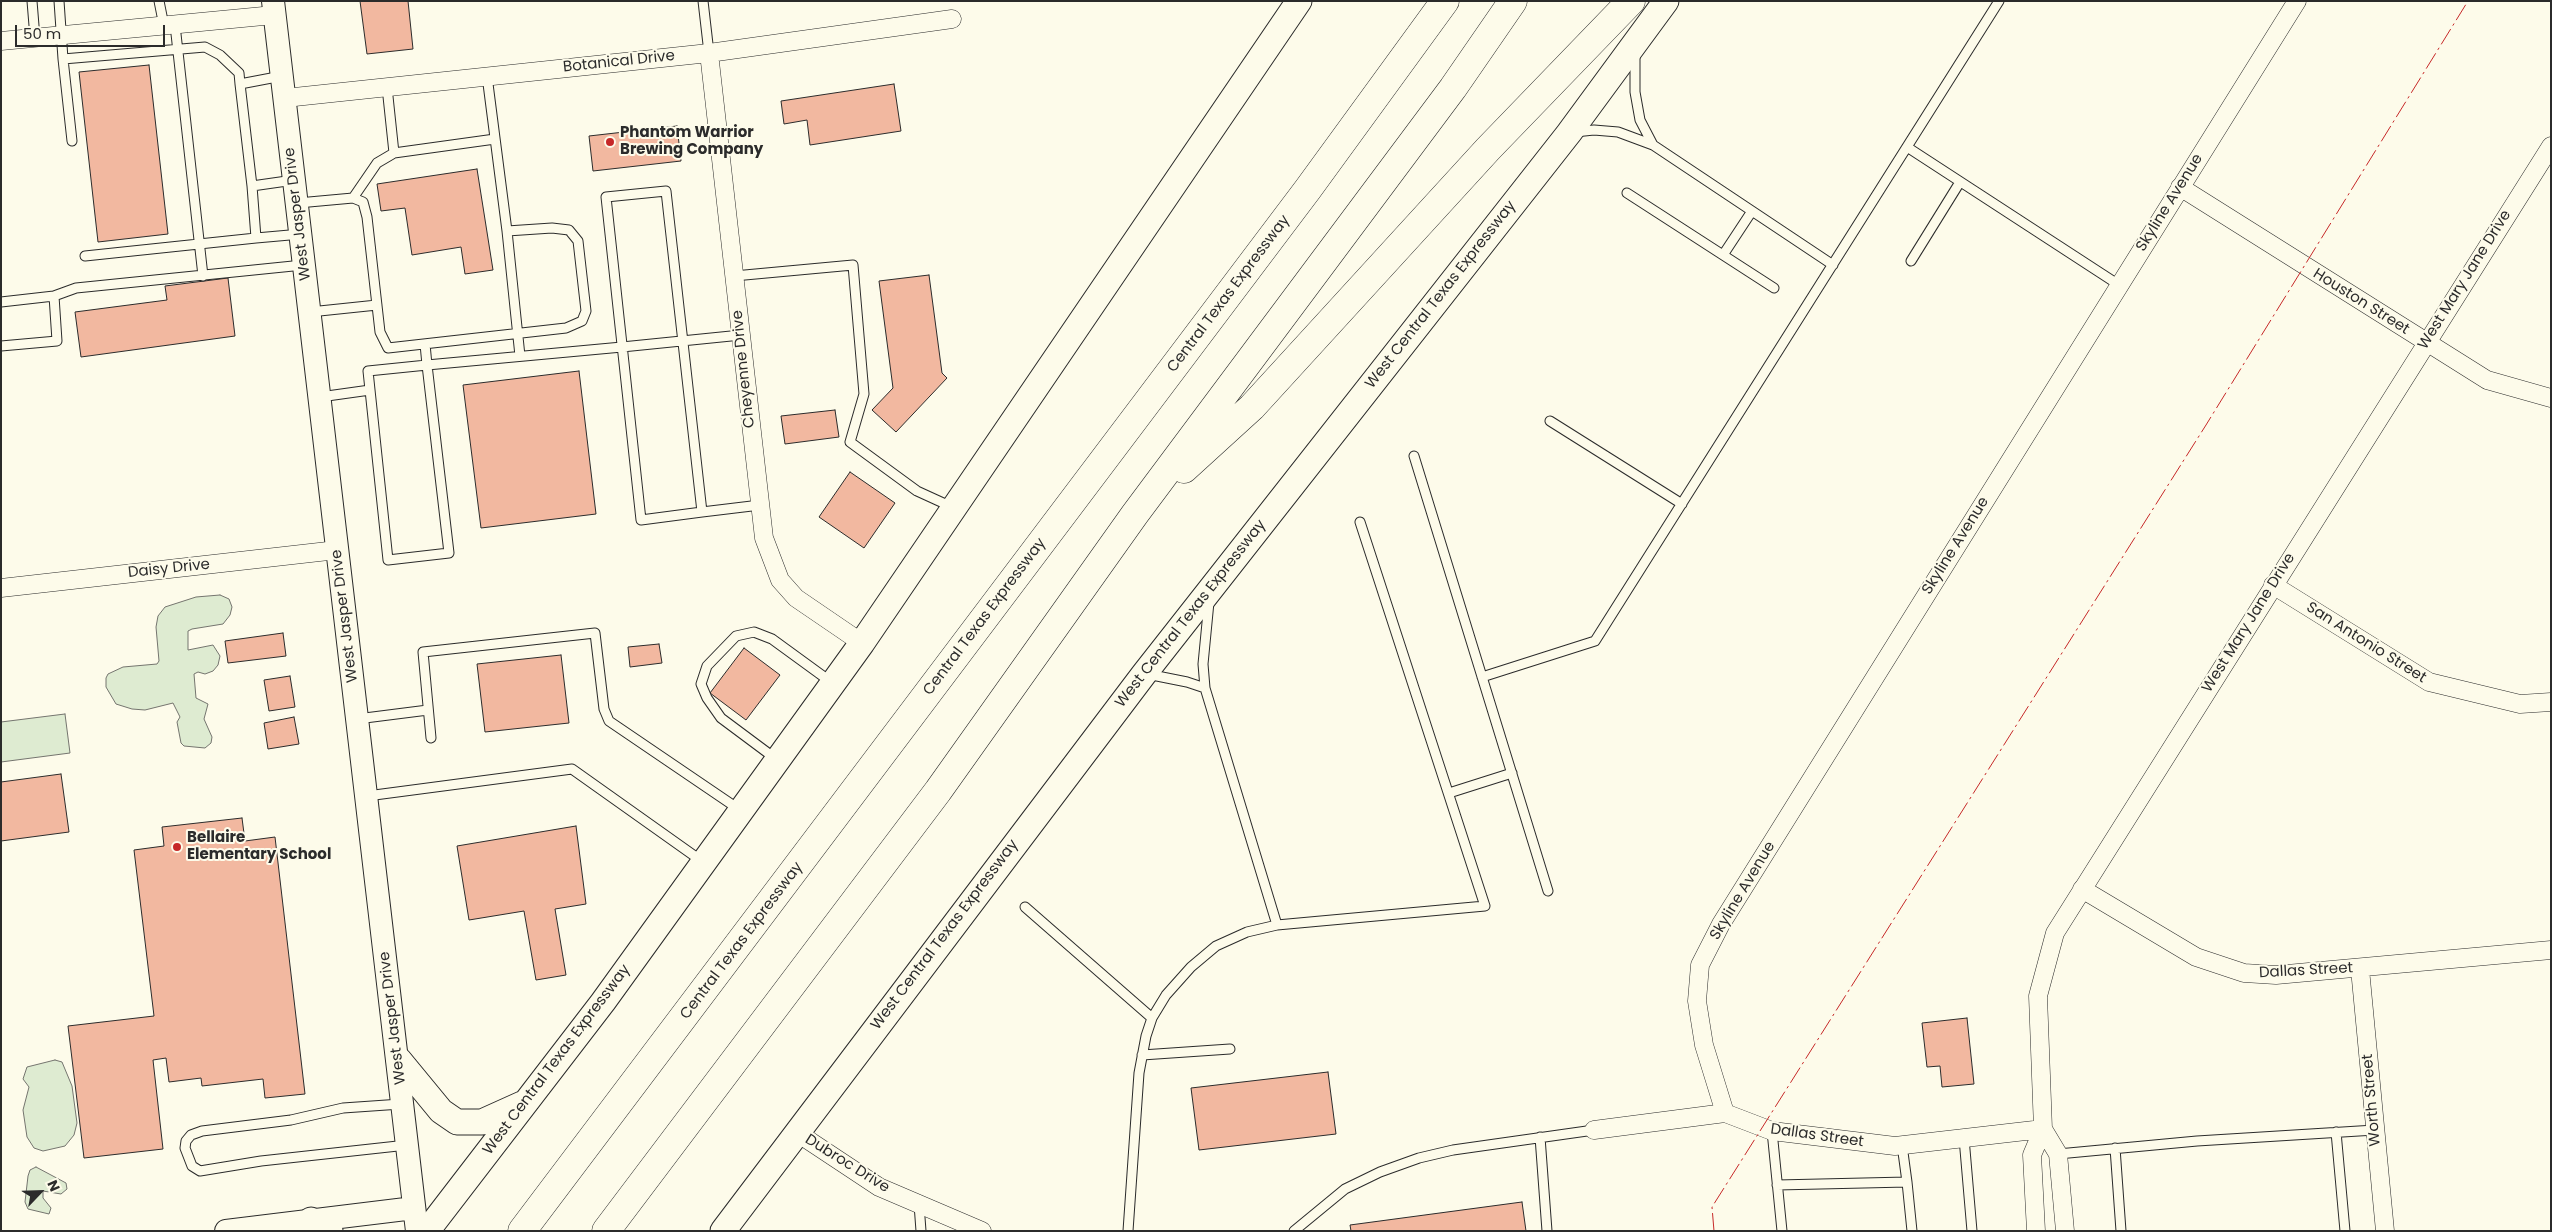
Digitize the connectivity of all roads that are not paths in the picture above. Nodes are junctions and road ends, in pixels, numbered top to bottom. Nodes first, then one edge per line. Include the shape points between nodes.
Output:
1 (32, 1) edge
2 (59, 1) edge
3 (159, 1) edge
4 (1300, 1) edge
5 (1445, 1) edge
6 (1513, 1) edge
7 (1631, 1) edge
8 (1666, 1) edge
9 (1999, 1) edge
10 (2297, 1) edge
11 (703, 2) edge
12 (274, 8) edge
13 (952, 20) dead end
14 (169, 25) junction
15 (62, 36) junction
16 (35, 38) junction
17 (1, 41) edge
18 (1636, 45) junction
19 (178, 50) junction
20 (709, 53) junction
21 (63, 59) junction
22 (487, 76) junction
23 (240, 84) junction
24 (283, 87) junction
25 (387, 87) junction
26 (1569, 133) junction
27 (495, 139) junction
28 (72, 141) dead end
29 (1653, 145) junction
30 (2551, 146) edge
31 (1907, 147) junction
32 (394, 153) junction
33 (295, 180) junction
34 (1960, 182) junction
35 (252, 186) junction
36 (2180, 188) junction
37 (1627, 193) dead end
38 (353, 198) junction
39 (298, 203) junction
40 (1752, 211) junction
41 (507, 231) junction
42 (301, 234) junction
43 (256, 238) junction
44 (199, 245) junction
45 (1723, 255) junction
46 (85, 256) dead end
47 (1911, 261) dead end
48 (304, 265) junction
49 (1832, 265) junction
50 (203, 276) junction
51 (734, 276) junction
52 (2119, 284) junction
53 (1774, 288) dead end
54 (54, 296) junction
55 (1, 302) edge
56 (377, 305) junction
57 (310, 312) junction
58 (517, 334) junction
59 (741, 335) junction
60 (683, 340) junction
61 (2426, 343) junction
62 (425, 344) junction
63 (1, 346) edge
64 (622, 346) junction
65 (520, 356) junction
66 (427, 365) junction
67 (370, 390) junction
68 (319, 398) junction
69 (2551, 398) edge
70 (1550, 421) dead end
71 (1414, 456) dead end
72 (1682, 504) junction
73 (760, 505) junction
74 (954, 508) junction
75 (702, 512) junction
76 (1135, 514) junction
77 (1360, 522) dead end
78 (337, 550) junction
79 (2273, 585) junction
80 (1211, 587) junction
81 (1, 588) edge
82 (862, 643) junction
83 (1144, 674) junction
84 (1482, 677) junction
85 (833, 683) junction
86 (1205, 688) junction
87 (2551, 702) edge
88 (428, 710) junction
89 (357, 719) junction
90 (431, 738) dead end
91 (777, 760) junction
92 (1512, 773) junction
93 (1449, 793) junction
94 (366, 796) junction
95 (741, 811) junction
96 (704, 862) junction
97 (2082, 889) junction
98 (1548, 891) dead end
99 (1025, 907) dead end
100 (1277, 926) junction
101 (2551, 950) edge
102 (2360, 968) junction
103 (1152, 1018) junction
104 (1230, 1049) dead end
105 (1142, 1055) junction
106 (399, 1060) junction
107 (524, 1103) junction
108 (403, 1104) junction
109 (1725, 1113) junction
110 (2043, 1129) junction
111 (1594, 1130) joint
112 (2375, 1130) junction
113 (1772, 1131) junction
114 (796, 1132) junction
115 (2336, 1132) junction
116 (1540, 1138) junction
117 (1964, 1138) junction
118 (407, 1145) junction
119 (1902, 1145) junction
120 (2115, 1148) junction
121 (2058, 1154) junction
122 (1907, 1182) junction
123 (1777, 1185) junction
124 (918, 1204) junction
125 (414, 1208) junction
126 (321, 1226) edge
127 (981, 1230) edge
128 (226, 1231) edge
129 (417, 1231) edge
130 (427, 1231) edge
131 (522, 1231) edge
132 (606, 1231) edge
133 (723, 1231) edge
134 (921, 1231) edge
135 (1128, 1231) edge
136 (1294, 1231) edge
137 (1547, 1231) edge
138 (1782, 1231) edge
139 (1912, 1231) edge
140 (1972, 1231) edge
141 (2036, 1231) edge
142 (2065, 1231) edge
143 (2121, 1231) edge
144 (2345, 1231) edge
145 (2385, 1231) edge

1 - 16 lane
2 - 15 lane
3 - 14 lane
4 - 74 main road, West Central Texas Expressway
5 - 131 highway, Central Texas Expressway via 1302,197
6 - 76 highway via 1453,88
7 - 76 highway via 1488,149 1252,407
8 - 18 main road, West Central Texas Expressway
9 - 31 lane
10 - 36 street, Skyline Avenue
11 - 20 lane
12 - 14 street
12 - 24 street, West Jasper Drive
13 - 20 street, Botanical Drive
14 - 15 street
14 - 19 lane
15 - 16 street
15 - 21 lane
16 - 17 street
18 - 26 main road, West Central Texas Expressway
18 - 29 lane via 1634,69 1640,120
19 - 21 lane
19 - 23 lane via 205,47 239,73
19 - 44 lane
20 - 22 street, Botanical Drive
20 - 51 street, Cheyenne Drive
21 - 28 lane
22 - 25 street, Botanical Drive
22 - 27 lane
23 - 24 lane
23 - 35 lane
24 - 25 street, Botanical Drive
24 - 33 street, West Jasper Drive
25 - 32 lane
26 - 29 lane via 1618,132
26 - 80 main road, West Central Texas Expressway
27 - 32 lane
27 - 41 lane
29 - 40 lane
30 - 61 street, West Mary Jane Drive
31 - 34 lane
31 - 49 lane
32 - 38 lane via 377,163
33 - 35 lane
33 - 39 street, West Jasper Drive
34 - 47 lane
34 - 52 lane
35 - 43 lane
36 - 52 street, Skyline Avenue
36 - 61 street, Houston Street
37 - 45 lane
38 - 39 lane
38 - 56 lane via 363,202 367,218
39 - 42 street, West Jasper Drive
40 - 45 lane
40 - 49 lane
41 - 58 lane
41 - 58 lane via 569,230 578,241 586,311 582,321 566,328
42 - 43 lane
42 - 48 street, West Jasper Drive
43 - 44 lane
44 - 46 lane
44 - 50 lane
45 - 53 lane
48 - 50 lane
48 - 57 street, West Jasper Drive
49 - 72 lane
50 - 54 lane via 76,288
51 - 59 street, Cheyenne Drive
51 - 74 lane via 853,265 864,394 850,442 918,491
52 - 109 street, Skyline Avenue via 1721,924 1700,965 1697,1001 1704,1045
54 - 55 lane
54 - 63 lane via 57,340
56 - 57 lane
56 - 62 lane via 380,332 388,348
57 - 68 street, West Jasper Drive
58 - 62 lane
58 - 65 lane
59 - 60 lane
59 - 73 street, Cheyenne Drive
60 - 64 lane
60 - 64 lane via 666,191 606,197
60 - 75 lane
61 - 69 street, Houston Street via 2487,380
61 - 79 street, West Mary Jane Drive
62 - 66 lane
64 - 65 lane
64 - 75 lane via 641,520
65 - 66 lane
66 - 67 lane via 368,371
66 - 67 lane via 449,553 388,560
67 - 68 lane
68 - 78 street, West Jasper Drive
70 - 72 lane
71 - 84 lane
72 - 84 lane via 1596,641
73 - 75 lane
73 - 82 street, Cheyenne Drive via 764,538 780,580 796,598
74 - 82 main road, West Central Texas Expressway
76 - 132 highway via 938,792
77 - 93 lane
78 - 81 street, Daisy Drive
78 - 89 street, West Jasper Drive
79 - 87 street, San Antonio Street via 2429,682 2520,704
79 - 97 street, West Mary Jane Drive
80 - 83 main road, West Central Texas Expressway
80 - 86 lane via 1203,664
82 - 85 main road, West Central Texas Expressway
83 - 86 lane
83 - 114 main road, West Central Texas Expressway
84 - 92 lane
85 - 91 main road, West Central Texas Expressway
85 - 91 lane via 772,639 754,632 736,636 706,666 701,684 721,718
86 - 100 lane
88 - 89 lane
88 - 90 lane
88 - 95 lane via 423,652 595,633 604,709 609,721
89 - 94 street, West Jasper Drive
91 - 95 main road, West Central Texas Expressway
92 - 93 lane
92 - 98 lane
93 - 100 lane via 1485,906
94 - 96 lane via 572,769
94 - 106 street, West Jasper Drive
95 - 96 main road, West Central Texas Expressway
96 - 107 main road, West Central Texas Expressway via 603,1002
97 - 102 street, Dallas Street via 2196,957 2244,973 2276,975
97 - 110 street, West Mary Jane Drive via 2055,933 2038,996
99 - 103 lane
100 - 103 lane via 1247,932 1216,946 1190,967 1166,995
101 - 102 street, Dallas Street
102 - 112 street, Worth Street
103 - 105 lane
104 - 105 lane
105 - 135 lane
106 - 107 main road via 441,1111 457,1122 482,1122
106 - 108 street, West Jasper Drive
107 - 130 main road, West Central Texas Expressway
108 - 118 street, West Jasper Drive
108 - 118 lane via 343,1108 291,1120 202,1131 186,1141 185,1148 192,1166 200,1171 261,1160
109 - 111 street, Dallas Street
109 - 113 street, Dallas Street
110 - 117 street, Dallas Street
110 - 121 street, West Mary Jane Drive
110 - 141 street, West Mary Jane Drive via 2032,1155
111 - 116 lane
112 - 115 lane
112 - 145 street, Worth Street
113 - 119 street, Dallas Street
113 - 123 lane
114 - 124 street, Dubroc Drive via 878,1186
114 - 133 main road, West Central Texas Expressway
115 - 120 lane
115 - 144 lane
116 - 136 lane via 1453,1150 1380,1172 1345,1189
116 - 137 lane
117 - 119 street, Dallas Street
117 - 140 lane
118 - 125 street, West Jasper Drive
119 - 122 lane
120 - 121 lane
120 - 143 lane
121 - 142 street, West Mary Jane Drive
122 - 123 lane
122 - 139 lane
123 - 138 lane
124 - 127 street, Dubroc Drive
124 - 134 lane
125 - 126 street
125 - 129 street, West Jasper Drive
126 - 128 street

